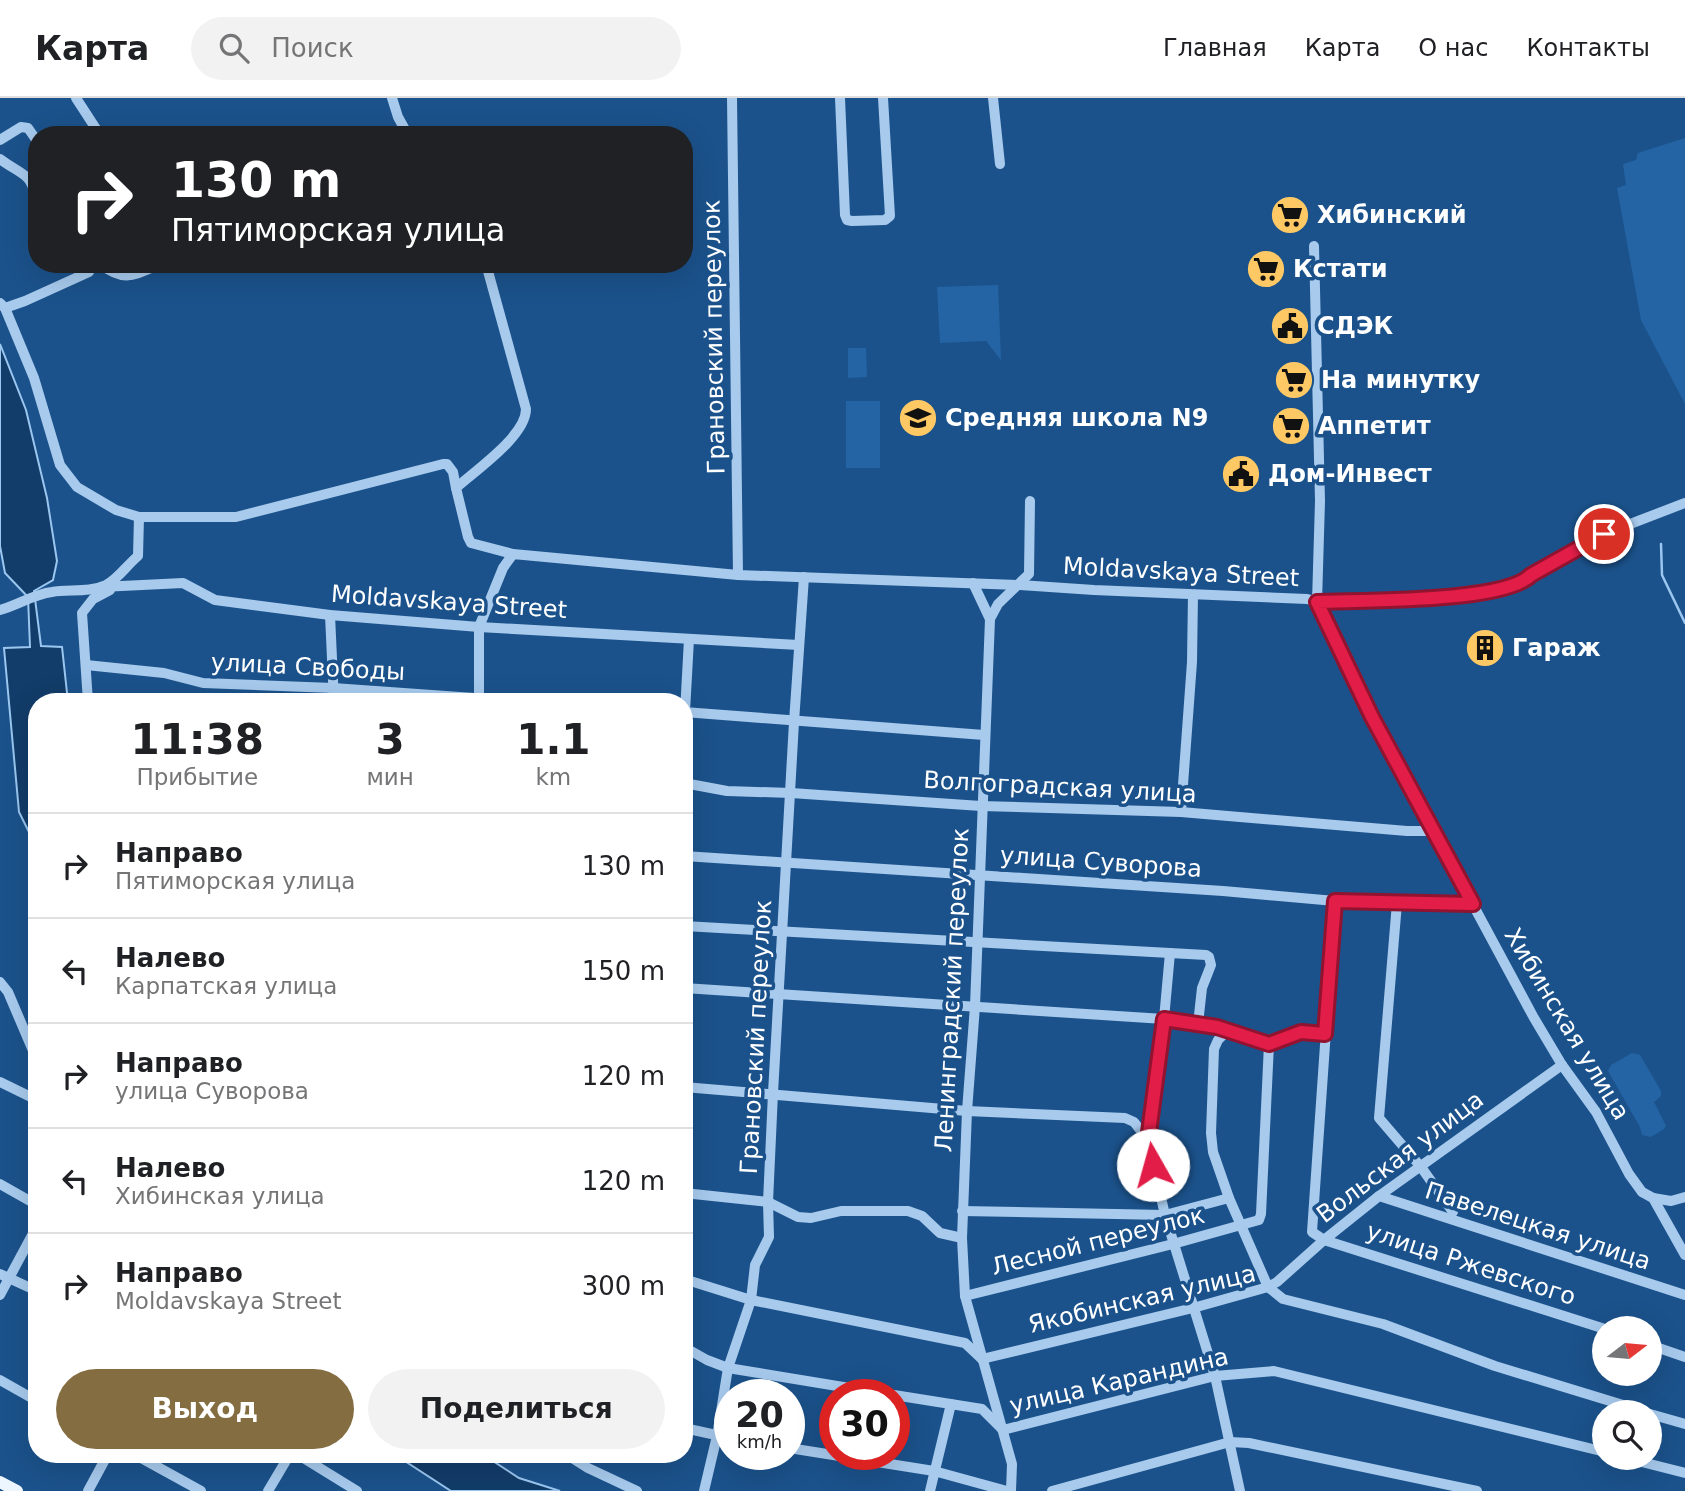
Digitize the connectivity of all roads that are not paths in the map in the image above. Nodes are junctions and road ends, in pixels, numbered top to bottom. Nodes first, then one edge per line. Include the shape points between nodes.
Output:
1 (76, 98) edge
2 (392, 98) edge
3 (732, 98) edge
4 (840, 98) edge
5 (883, 98) edge
6 (993, 98) edge
7 (94, 126) edge
8 (403, 126) edge
9 (28, 129) edge
10 (0, 140) edge
11 (0, 159) edge
12 (1000, 164) dead end
13 (28, 176) edge
14 (1314, 246) dead end
15 (77, 273) edge
16 (113, 273) edge
17 (138, 273) edge
18 (488, 273) edge
19 (3, 305) edge
20 (456, 488) junction
21 (1030, 501) dead end
22 (1685, 503) edge
23 (139, 517) junction
24 (513, 554) junction
25 (738, 575) junction
26 (804, 577) junction
27 (973, 583) junction
28 (1020, 585) junction
29 (101, 587) junction
30 (115, 587) junction
31 (1193, 594) junction
32 (1317, 602) junction
33 (0, 610) edge
34 (330, 615) junction
35 (990, 619) junction
36 (480, 627) junction
37 (689, 639) junction
38 (799, 645) junction
39 (86, 665) junction
40 (333, 688) junction
41 (88, 693) edge
42 (333, 693) edge
43 (394, 693) edge
44 (479, 693) edge
45 (686, 693) edge
46 (693, 713) edge
47 (794, 722) junction
48 (984, 735) junction
49 (693, 785) edge
50 (792, 793) junction
51 (981, 806) junction
52 (1181, 812) junction
53 (1434, 831) junction
54 (693, 857) edge
55 (786, 863) junction
56 (979, 875) junction
57 (1335, 901) junction
58 (1397, 903) junction
59 (1473, 904) junction
60 (693, 927) edge
61 (783, 932) junction
62 (977, 944) junction
63 (1170, 953) junction
64 (0, 982) edge
65 (693, 989) edge
66 (779, 994) junction
67 (975, 1006) junction
68 (1164, 1019) junction
69 (1198, 1024) junction
70 (1227, 1031) junction
71 (1325, 1034) junction
72 (28, 1039) edge
73 (1269, 1044) junction
74 (1562, 1065) junction
75 (0, 1082) edge
76 (693, 1088) edge
77 (773, 1093) junction
78 (28, 1096) edge
79 (967, 1111) junction
80 (1148, 1140) junction
81 (1421, 1167) junction
82 (0, 1184) edge
83 (693, 1194) edge
84 (1379, 1196) junction
85 (1685, 1197) edge
86 (1229, 1198) junction
87 (1653, 1198) junction
88 (28, 1200) edge
89 (768, 1202) junction
90 (962, 1211) junction
91 (1453, 1212) dead end
92 (1165, 1215) junction
93 (1241, 1226) junction
94 (962, 1238) junction
95 (28, 1240) edge
96 (1324, 1240) junction
97 (1174, 1244) junction
98 (1685, 1255) edge
99 (4, 1277) edge
100 (693, 1282) edge
101 (28, 1286) edge
102 (1268, 1287) junction
103 (0, 1295) edge
104 (1685, 1295) edge
105 (965, 1296) junction
106 (751, 1300) junction
107 (1193, 1308) junction
108 (1592, 1325) edge
109 (1662, 1349) edge
110 (693, 1352) edge
111 (1685, 1357) edge
112 (982, 1359) junction
113 (728, 1368) junction
114 (1215, 1376) junction
115 (726, 1379) edge
116 (0, 1380) edge
117 (819, 1383) edge
118 (28, 1396) edge
119 (910, 1398) edge
120 (1606, 1400) edge
121 (951, 1404) junction
122 (1662, 1417) edge
123 (1685, 1424) edge
124 (693, 1430) edge
125 (1003, 1430) junction
126 (714, 1435) edge
127 (1230, 1442) junction
128 (714, 1449) edge
129 (1592, 1449) edge
130 (805, 1451) edge
131 (103, 1463) edge
132 (150, 1463) edge
133 (285, 1463) edge
134 (312, 1463) edge
135 (580, 1463) edge
136 (1662, 1467) edge
137 (934, 1471) junction
138 (1685, 1473) edge
139 (0, 1482) edge
140 (17, 1491) edge
141 (88, 1491) edge
142 (201, 1491) edge
143 (268, 1491) edge
144 (357, 1491) edge
145 (637, 1491) edge
146 (704, 1491) edge
147 (930, 1491) edge
148 (1009, 1491) edge
149 (1052, 1491) edge
150 (1240, 1491) edge
151 (1478, 1491) edge

1 - 7 street
2 - 8 street
3 - 25 street, Грановский переулок
4 - 5 street via 845,215 852,221 890,216
6 - 12 street
9 - 10 street via 23,127
11 - 13 street
14 - 32 street, Хибинская улица via 1320,501
15 - 19 street via 25,301
16 - 17 street
18 - 20 street via 526,416 515,435
19 - 23 street via 34,379 60,465 77,487
20 - 23 street via 453,472 443,464 236,517
20 - 24 street, Moldavskaya Street via 471,543
21 - 28 street via 1029,574
22 - 32 street, Moldavskaya Street via 1604,534 1506,589 1465,596
23 - 29 street via 138,556
24 - 25 street, Moldavskaya Street
24 - 36 street
25 - 26 street, Moldavskaya Street
26 - 27 street, Moldavskaya Street
26 - 38 street, Грановский переулок
27 - 28 street, Moldavskaya Street
27 - 35 street
28 - 31 street, Moldavskaya Street
28 - 35 street via 998,604
29 - 30 street, Moldavskaya Street
29 - 33 street, Moldavskaya Street via 38,594
30 - 34 street, Moldavskaya Street via 183,583 215,600
30 - 39 street via 93,599 82,613
31 - 32 street, Moldavskaya Street
31 - 52 street
32 - 53 street, Хибинская улица
34 - 36 street, Moldavskaya Street
34 - 40 street
35 - 48 street, Ленинградский переулок
36 - 37 street, Moldavskaya Street
36 - 44 street
37 - 38 street, Moldavskaya Street
37 - 45 street
38 - 47 street, Грановский переулок
39 - 40 street, улица Свободы via 203,682
39 - 41 street
40 - 42 street
40 - 43 street, улица Свободы
46 - 47 street
47 - 48 street
47 - 50 street, Грановский переулок
48 - 51 street, Ленинградский переулок
49 - 50 street, Волгоградская улица
50 - 51 street, Волгоградская улица
50 - 55 street, Грановский переулок
51 - 52 street, Волгоградская улица
51 - 56 street, Ленинградский переулок
52 - 53 street, Волгоградская улица
53 - 59 street, Хибинская улица
54 - 55 street, улица Суворова
55 - 56 street, улица Суворова
55 - 61 street, Грановский переулок
56 - 57 street, улица Суворова
56 - 62 street, Ленинградский переулок
57 - 58 street, улица Суворова
57 - 71 street
58 - 59 street, улица Суворова
58 - 81 street via 1379,1118
59 - 74 street, Хибинская улица
60 - 61 street
61 - 62 street
61 - 66 street, Грановский переулок
62 - 63 street
62 - 67 street, Ленинградский переулок
63 - 68 street
63 - 69 street via 1209,957
64 - 72 street
65 - 66 street
66 - 67 street
66 - 77 street, Грановский переулок
67 - 68 street
67 - 79 street, Ленинградский переулок
68 - 69 street
68 - 80 street
69 - 70 street
70 - 73 street
70 - 86 street via 1214,1049 1211,1133
71 - 73 street via 1301,1032
71 - 96 street via 1312,1232
73 - 93 street via 1261,1216
74 - 81 street, Вольская улица
74 - 87 street, Хибинская улица via 1596,1112 1629,1174 1642,1192
75 - 78 street
76 - 77 street
77 - 79 street
77 - 89 street, Грановский переулок
79 - 80 street via 1125,1118
79 - 90 street, Ленинградский переулок
80 - 92 street
81 - 84 street, Вольская улица
81 - 91 street
82 - 88 street
83 - 89 street
84 - 96 street, Вольская улица
84 - 104 street, Павелецкая улица
85 - 87 street via 1671,1201
86 - 92 street
86 - 93 street
87 - 98 street, Хибинская улица
89 - 94 street via 798,1217 811,1218 841,1211 908,1211 922,1216 940,1233
89 - 106 street, Грановский переулок via 769,1237 755,1265
90 - 92 street
90 - 94 street, Ленинградский переулок
92 - 97 street
93 - 97 street, Лесной переулок
93 - 102 street
94 - 105 street, Ленинградский переулок
95 - 99 street
96 - 102 street, Вольская улица
96 - 108 street, улица Ржевского
97 - 105 street, Лесной переулок
97 - 107 street
99 - 101 street
99 - 103 street
100 - 106 street
102 - 107 street, Якобинская улица
102 - 120 street, Якобинская улица via 1283,1299 1383,1324 1495,1366
105 - 112 street, Ленинградский переулок
106 - 112 street via 965,1343
106 - 113 street, Грановский переулок
107 - 112 street, Якобинская улица
107 - 114 street
109 - 111 street
110 - 113 street, улица Карандина
112 - 125 street, Ленинградский переулок
113 - 115 street, Грановский переулок
113 - 117 street, улица Карандина
114 - 125 street, улица Карандина
114 - 127 street
114 - 129 street, улица Карандина via 1274,1371
116 - 118 street
119 - 121 street, улица Карандина
121 - 125 street, улица Карандина via 982,1409
121 - 137 street
122 - 123 street, Якобинская улица
124 - 126 street
125 - 148 street, Ленинградский переулок via 1012,1464
127 - 149 street
127 - 150 street
127 - 151 street
128 - 146 street, Грановский переулок
130 - 137 street
131 - 141 street
132 - 142 street
133 - 143 street
134 - 144 street
135 - 145 street
136 - 138 street
137 - 147 street
137 - 148 street
139 - 140 main road

